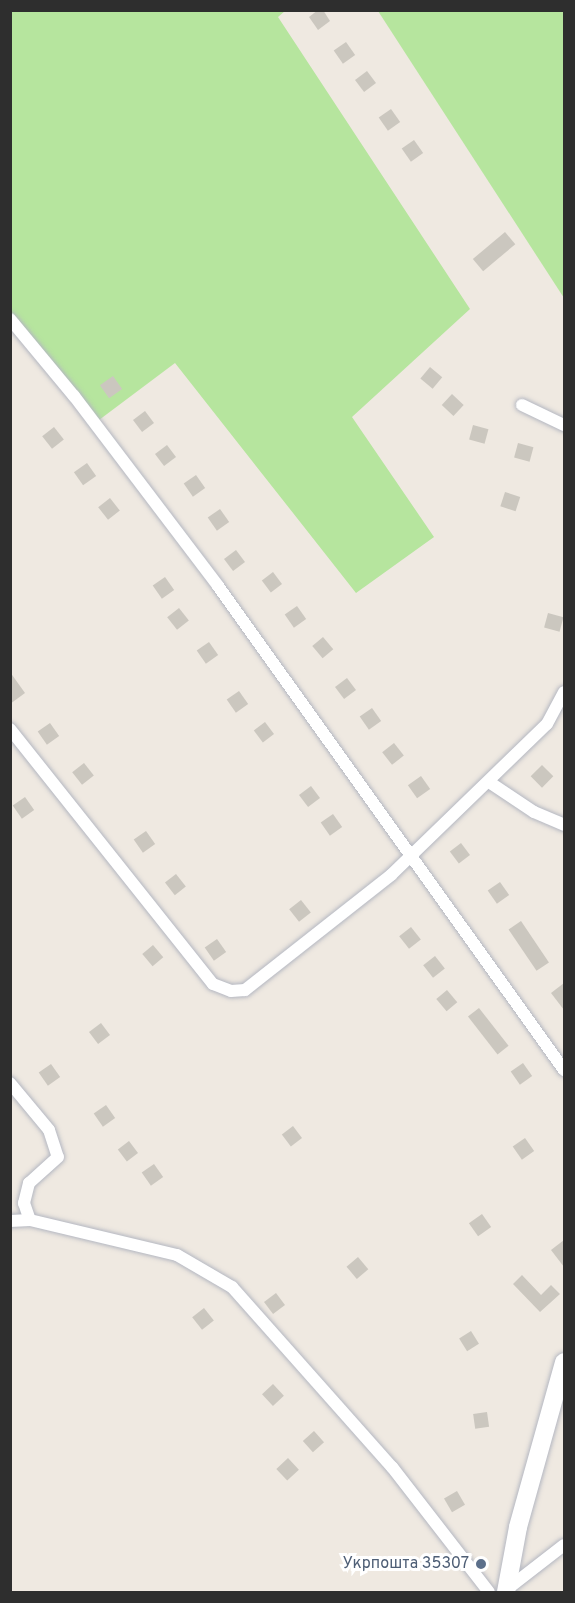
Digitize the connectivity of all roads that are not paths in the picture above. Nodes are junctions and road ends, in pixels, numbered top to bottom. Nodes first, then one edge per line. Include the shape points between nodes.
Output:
1 (10, 319) edge
2 (522, 405) dead end
3 (564, 425) edge
4 (564, 692) edge
5 (10, 729) edge
6 (489, 782) junction
7 (564, 825) edge
8 (410, 857) junction
9 (564, 1070) edge
10 (10, 1083) edge
11 (30, 1220) junction
12 (10, 1221) edge
13 (564, 1362) edge
14 (564, 1545) edge
15 (500, 1592) edge

1 - 8 street via 74,396 218,586
2 - 3 street
4 - 6 street via 547,724
5 - 8 street via 213,984 231,991 245,990
6 - 7 street via 534,812
6 - 8 street
8 - 9 street
10 - 11 street via 49,1130 58,1157 29,1184 24,1203
11 - 12 street
11 - 15 street via 177,1255 232,1287
13 - 15 street
14 - 15 street

